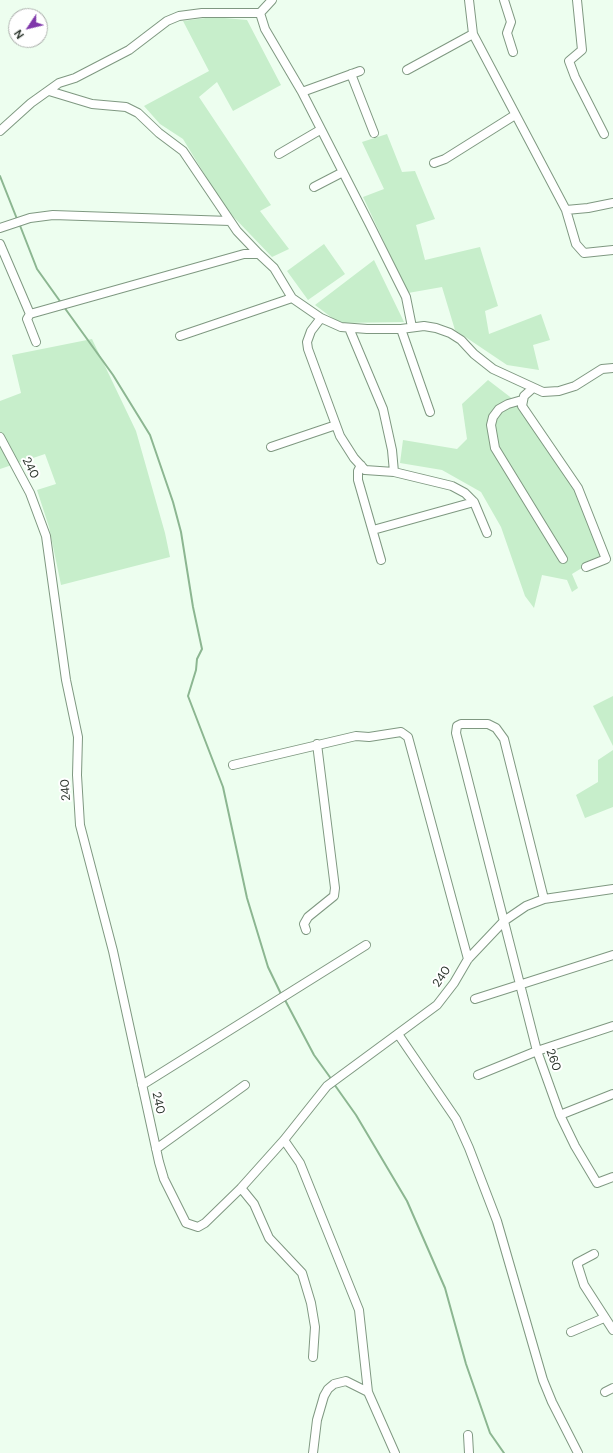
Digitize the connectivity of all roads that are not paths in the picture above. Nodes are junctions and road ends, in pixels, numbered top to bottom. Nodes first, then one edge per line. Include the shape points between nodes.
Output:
1 (272, 0) edge
2 (469, 0) edge
3 (504, 0) edge
4 (577, 0) edge
5 (260, 13) junction
6 (473, 34) junction
7 (513, 52) dead end
8 (407, 70) dead end
9 (360, 71) dead end
10 (351, 74) junction
11 (48, 91) junction
12 (302, 92) junction
13 (515, 115) junction
14 (1, 127) edge
15 (320, 130) junction
16 (374, 133) dead end
17 (604, 134) dead end
18 (279, 154) dead end
19 (434, 163) dead end
20 (343, 172) junction
21 (314, 187) dead end
22 (613, 203) edge
23 (566, 210) junction
24 (230, 221) junction
25 (0, 228) edge
26 (0, 244) edge
27 (613, 250) edge
28 (259, 254) junction
29 (292, 298) junction
30 (30, 314) junction
31 (321, 318) junction
32 (412, 327) junction
33 (349, 328) junction
34 (401, 329) junction
35 (180, 336) dead end
36 (36, 342) dead end
37 (613, 368) edge
38 (533, 388) junction
39 (522, 400) junction
40 (430, 412) dead end
41 (336, 425) junction
42 (0, 437) edge
43 (270, 447) dead end
44 (361, 465) junction
45 (394, 472) junction
46 (474, 502) junction
47 (373, 530) junction
48 (487, 533) dead end
49 (563, 559) dead end
50 (381, 560) dead end
51 (586, 567) dead end
52 (317, 744) junction
53 (233, 765) dead end
54 (613, 889) edge
55 (544, 899) junction
56 (504, 921) junction
57 (306, 930) dead end
58 (366, 945) dead end
59 (613, 955) edge
60 (468, 959) junction
61 (520, 984) junction
62 (475, 999) dead end
63 (613, 1026) edge
64 (398, 1034) junction
65 (537, 1050) junction
66 (478, 1075) dead end
67 (142, 1085) junction
68 (245, 1085) dead end
69 (613, 1094) edge
70 (560, 1115) junction
71 (284, 1140) junction
72 (156, 1150) junction
73 (613, 1177) edge
74 (241, 1188) junction
75 (594, 1254) dead end
76 (604, 1318) junction
77 (613, 1330) edge
78 (571, 1332) dead end
79 (314, 1357) dead end
80 (613, 1388) edge
81 (368, 1392) junction
82 (605, 1392) dead end
83 (468, 1435) dead end
84 (313, 1453) edge
85 (395, 1453) edge
86 (469, 1453) edge
87 (578, 1453) edge

1 - 5 street
2 - 6 street
3 - 7 street via 511,22 507,33
4 - 17 street via 582,50 570,58 570,65
5 - 11 street via 220,12 179,16 167,21 129,50 75,78 59,83
5 - 12 street via 265,29
6 - 8 street
6 - 13 street
9 - 10 street
10 - 12 street
10 - 16 street
11 - 14 street
11 - 24 street via 92,104 126,107 138,112 159,133 183,151
12 - 15 street
13 - 19 street via 445,159
13 - 23 street
15 - 18 street
15 - 20 street
20 - 21 street
20 - 32 street via 406,297
22 - 23 street
23 - 27 street via 576,244 584,253
24 - 25 street via 53,215 30,218
24 - 28 street
26 - 30 street
28 - 29 street via 274,268
28 - 30 street via 244,254
29 - 31 street
29 - 35 street
30 - 36 street via 27,319
31 - 33 street
31 - 41 street via 311,331 307,342
32 - 34 street
32 - 38 street via 436,328 450,333 493,369
33 - 34 street
33 - 45 street via 383,410
34 - 40 street
37 - 38 street via 602,369 575,386 559,391 543,392
38 - 39 street
39 - 49 street via 508,404 493,417 491,425 495,448
39 - 51 street via 525,413 578,488 606,559
41 - 43 street
41 - 44 street via 340,436
42 - 67 street, 240 via 30,493 46,536 66,680 78,737 80,825 113,951
44 - 45 street via 365,470
44 - 47 street via 358,480
45 - 46 street via 452,486
46 - 47 street
46 - 48 street
47 - 50 street
52 - 53 street
52 - 57 street via 335,888 334,896 308,917 304,924
52 - 60 street via 356,736 369,737 401,732 408,737
54 - 55 street, 240
55 - 56 street, 240 via 526,906
55 - 56 street, 260 via 504,739 496,728 488,724 461,724 457,726 456,733
56 - 60 street, 240
56 - 61 street, 260
58 - 67 street
59 - 61 street
60 - 64 street, 240 via 437,1006
61 - 62 street
61 - 65 street, 260
63 - 65 street
64 - 71 street, 240 via 327,1086
64 - 87 street via 456,1119 469,1148 497,1221 543,1380
65 - 66 street
65 - 70 street, 260
67 - 72 street, 240
68 - 72 street
69 - 70 street
70 - 73 street, 260 via 597,1183
71 - 74 street, 240
71 - 81 street via 300,1163 359,1310
72 - 74 street, 240 via 164,1179 189,1225 198,1227 205,1223
74 - 79 street via 254,1204 269,1238 302,1273 315,1327
75 - 76 street via 577,1263 584,1285
76 - 77 street
76 - 78 street
80 - 82 street
81 - 84 street via 346,1381 334,1384 328,1389 317,1420
81 - 85 street
83 - 86 street

